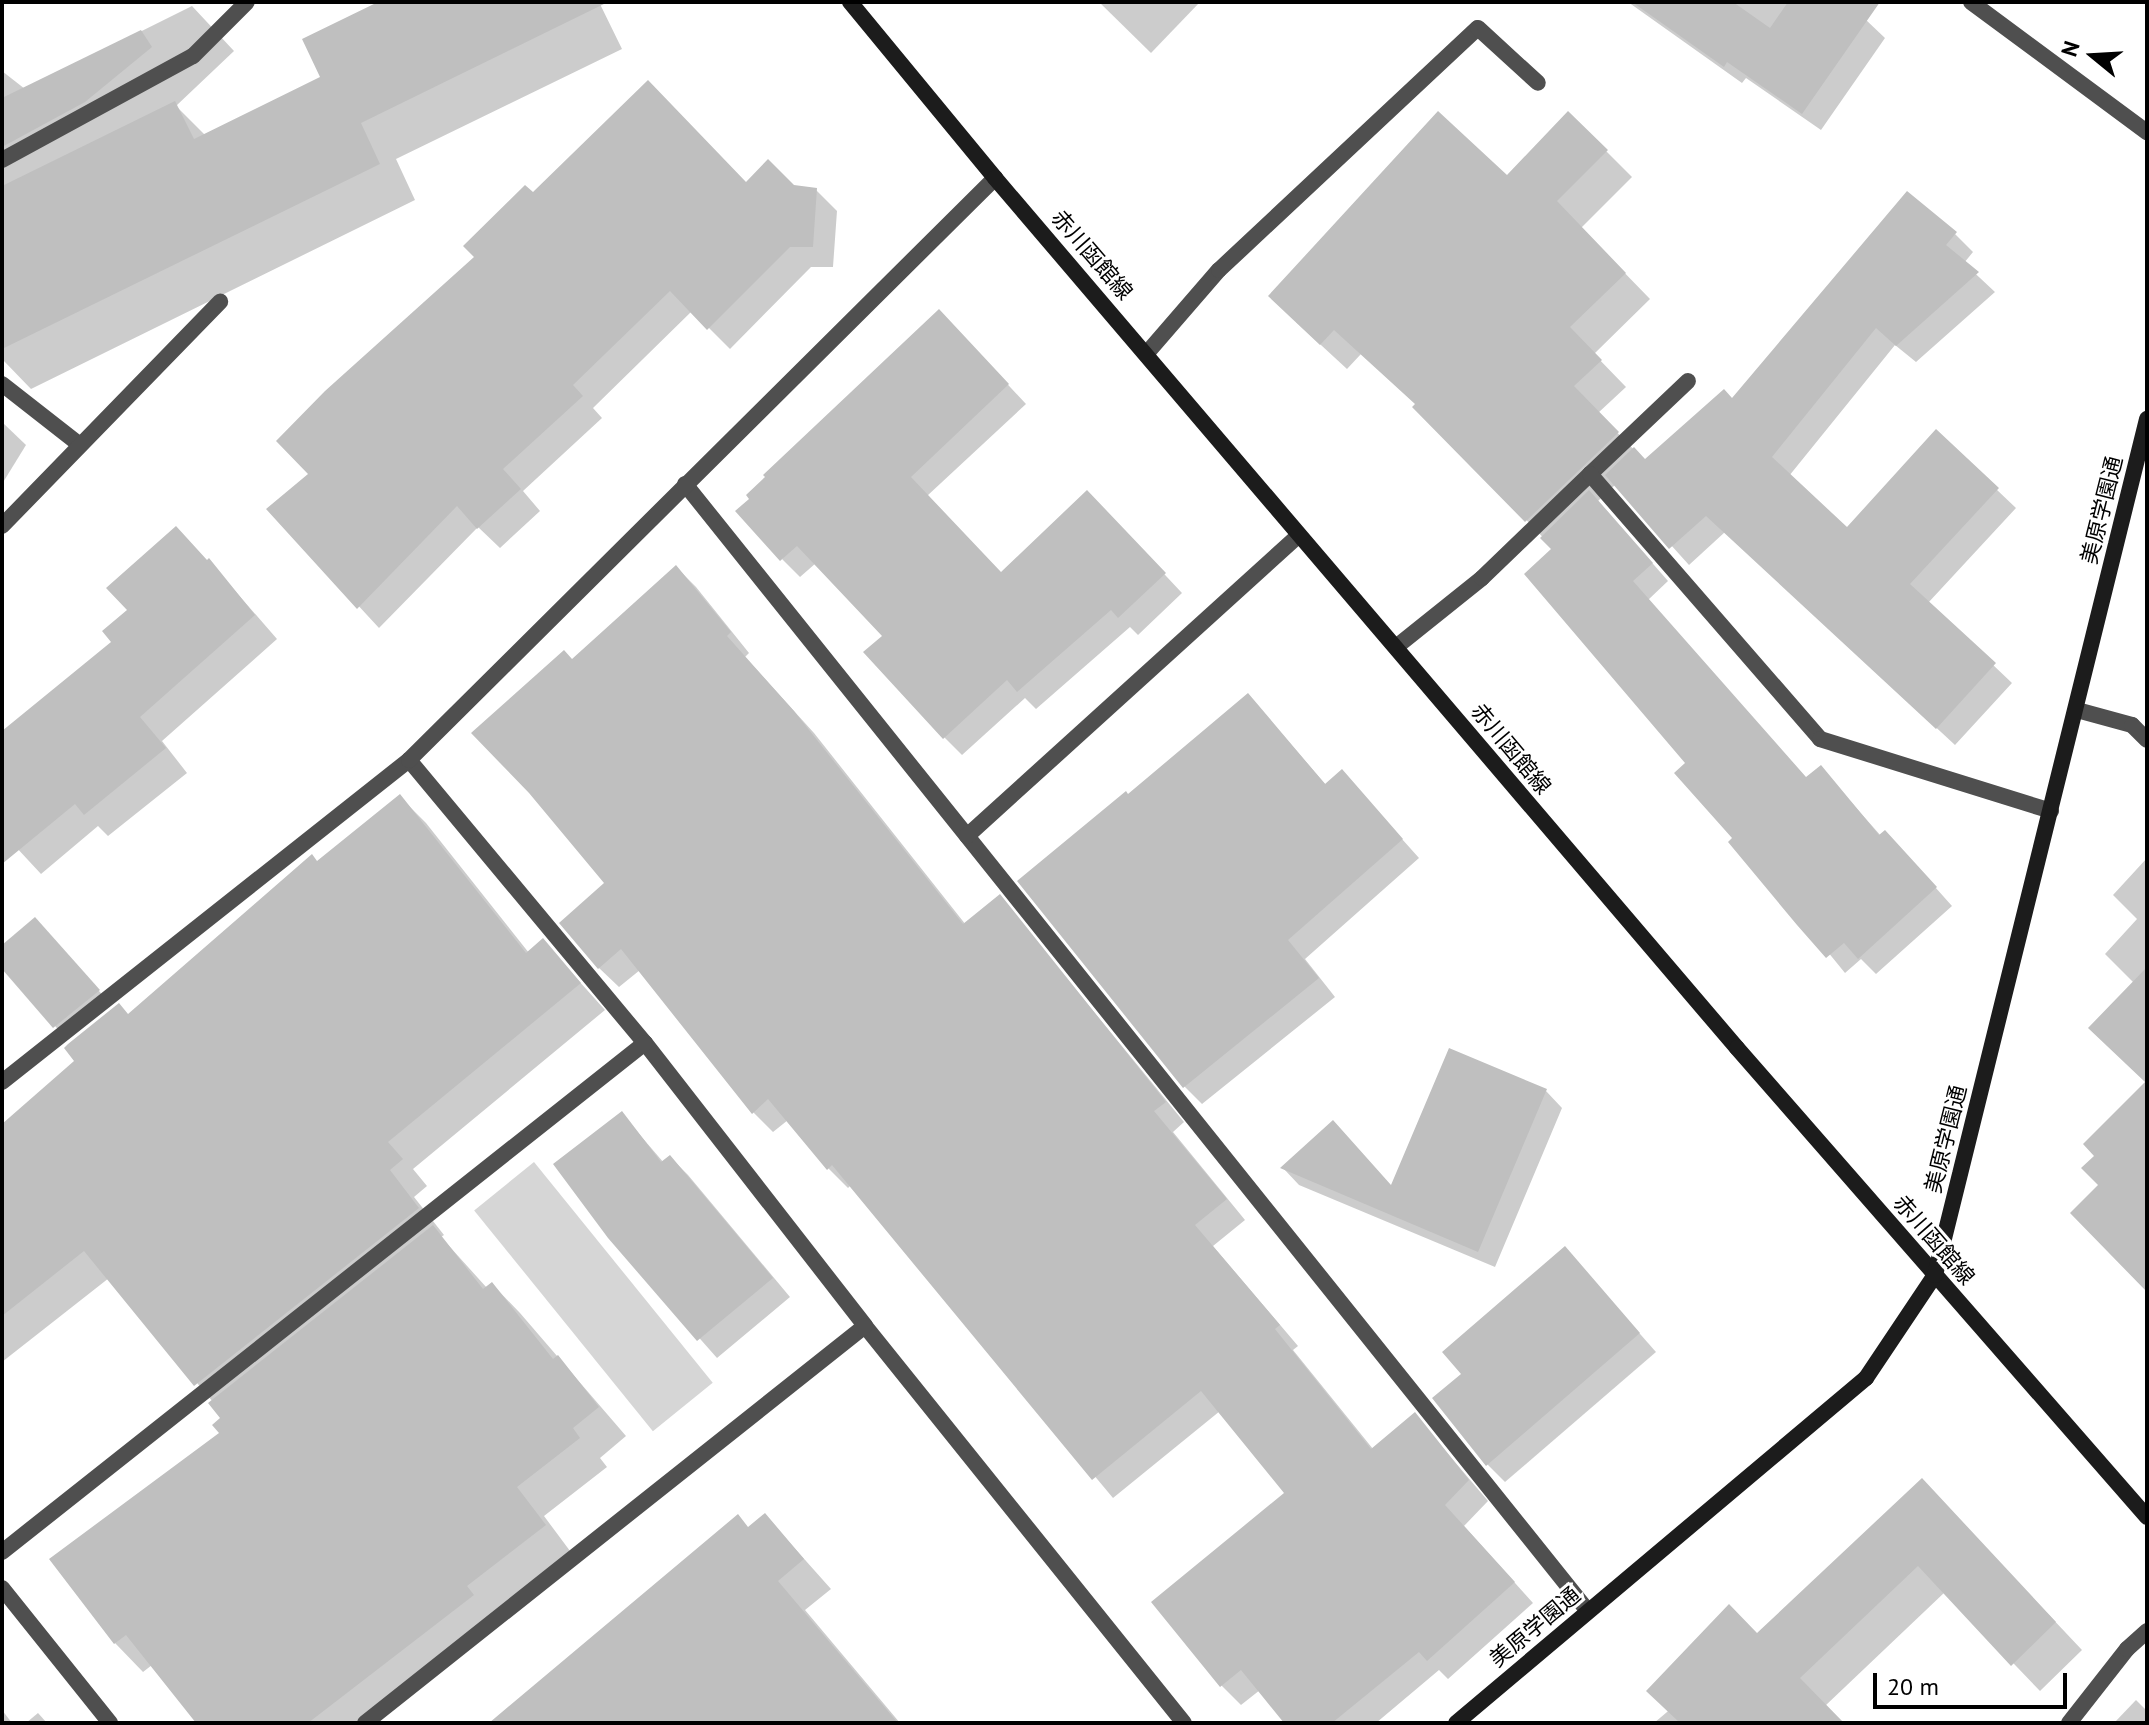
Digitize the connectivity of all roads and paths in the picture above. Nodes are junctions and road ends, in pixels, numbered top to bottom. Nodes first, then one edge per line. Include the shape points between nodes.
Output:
1 (247, 2) edge
2 (850, 2) edge
3 (1971, 2) edge
4 (1538, 83) dead end
5 (2147, 132) edge
6 (2, 160) edge
7 (995, 178) junction
8 (220, 302) dead end
9 (1147, 353) junction
10 (1688, 381) dead end
11 (2, 384) edge
12 (2147, 419) edge
13 (80, 445) junction
14 (1590, 474) junction
15 (685, 484) junction
16 (2, 526) edge
17 (1299, 535) junction
18 (1396, 647) junction
19 (2077, 710) junction
20 (2147, 740) edge
21 (409, 760) junction
22 (2051, 811) junction
23 (967, 836) junction
24 (645, 1043) junction
25 (2, 1082) edge
26 (1935, 1275) junction
27 (865, 1326) junction
28 (2147, 1517) edge
29 (2, 1552) edge
30 (2, 1588) edge
31 (1588, 1611) junction
32 (2147, 1631) edge
33 (110, 1723) edge
34 (365, 1723) edge
35 (1184, 1723) edge
36 (1456, 1723) edge
37 (2069, 1723) edge

1 - 6 street via 193,56
2 - 7 main road, 赤川函館線
3 - 5 street
4 - 9 street via 1478,28 1219,270
7 - 9 main road, 赤川函館線
7 - 15 street
8 - 13 street
9 - 17 main road, 赤川函館線
10 - 14 street
11 - 13 street
12 - 19 main road, 美原学園通
13 - 16 street
14 - 18 street via 1482,578
14 - 22 street via 1820,739
15 - 21 street
15 - 23 street
17 - 18 main road, 赤川函館線
17 - 23 street
18 - 26 main road, 赤川函館線
19 - 20 street via 2132,725
19 - 22 main road, 美原学園通
21 - 24 street
21 - 25 street
22 - 26 main road, 美原学園通
23 - 31 street
24 - 27 street
24 - 29 street
26 - 28 main road, 赤川函館線
26 - 31 main road, 美原学園通 via 1866,1378
27 - 34 street
27 - 35 street
30 - 33 street
31 - 36 main road, 美原学園通
32 - 37 street

